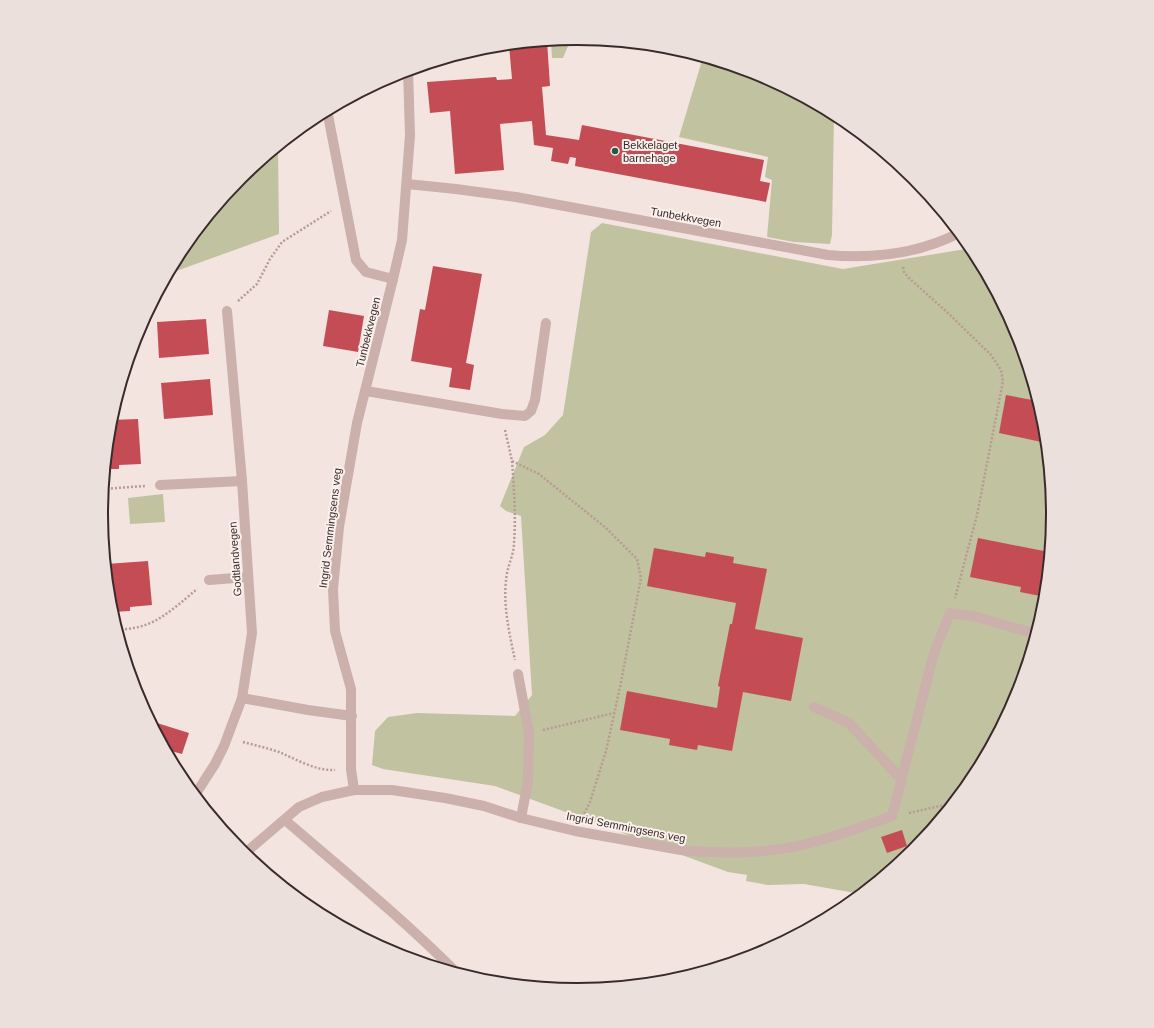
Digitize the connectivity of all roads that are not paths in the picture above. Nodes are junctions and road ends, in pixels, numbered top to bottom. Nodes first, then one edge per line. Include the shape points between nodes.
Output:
1 (408, 77) edge
2 (328, 117) edge
3 (407, 184) junction
4 (954, 235) edge
5 (394, 279) junction
6 (227, 311) road end
7 (546, 323) dead end
8 (366, 391) junction
9 (242, 481) junction
10 (160, 485) road end
11 (248, 577) junction
12 (209, 580) road end
13 (1031, 632) edge
14 (518, 674) road end
15 (242, 698) junction
16 (814, 707) dead end
17 (352, 716) junction
18 (902, 780) junction
19 (198, 790) edge
20 (354, 790) junction
21 (521, 818) junction
22 (285, 820) junction
23 (249, 850) edge
24 (448, 965) edge

1 - 3 street, Tunbekkvegen via 410,135
2 - 5 street via 356,260 366,272
3 - 4 street, Tunbekkvegen via 516,197 828,255 852,257 898,254 928,246
3 - 5 street, Tunbekkvegen via 402,240
5 - 8 street, Tunbekkvegen
6 - 9 street, Godtlandvegen
7 - 8 street via 535,400 532,411 524,416
8 - 17 street, Ingrid Semmingsens veg via 349,467 333,589 335,631 351,689
9 - 10 street
9 - 11 street, Godtlandvegen
11 - 12 street
11 - 15 street, Godtlandvegen via 252,633
13 - 18 street via 973,616 950,613 934,653
14 - 21 street via 529,733 528,781
15 - 17 street
15 - 19 street, Godtlandvegen via 224,746
16 - 18 street via 849,723
17 - 20 street, Ingrid Semmingsens veg via 351,769
18 - 21 street, Ingrid Semmingsens veg via 892,816 802,845 768,851 681,850
20 - 21 street, Ingrid Semmingsens veg via 392,790 445,798 484,806
20 - 22 street, Ingrid Semmingsens veg via 299,807
22 - 23 street, Ingrid Semmingsens veg
22 - 24 street

